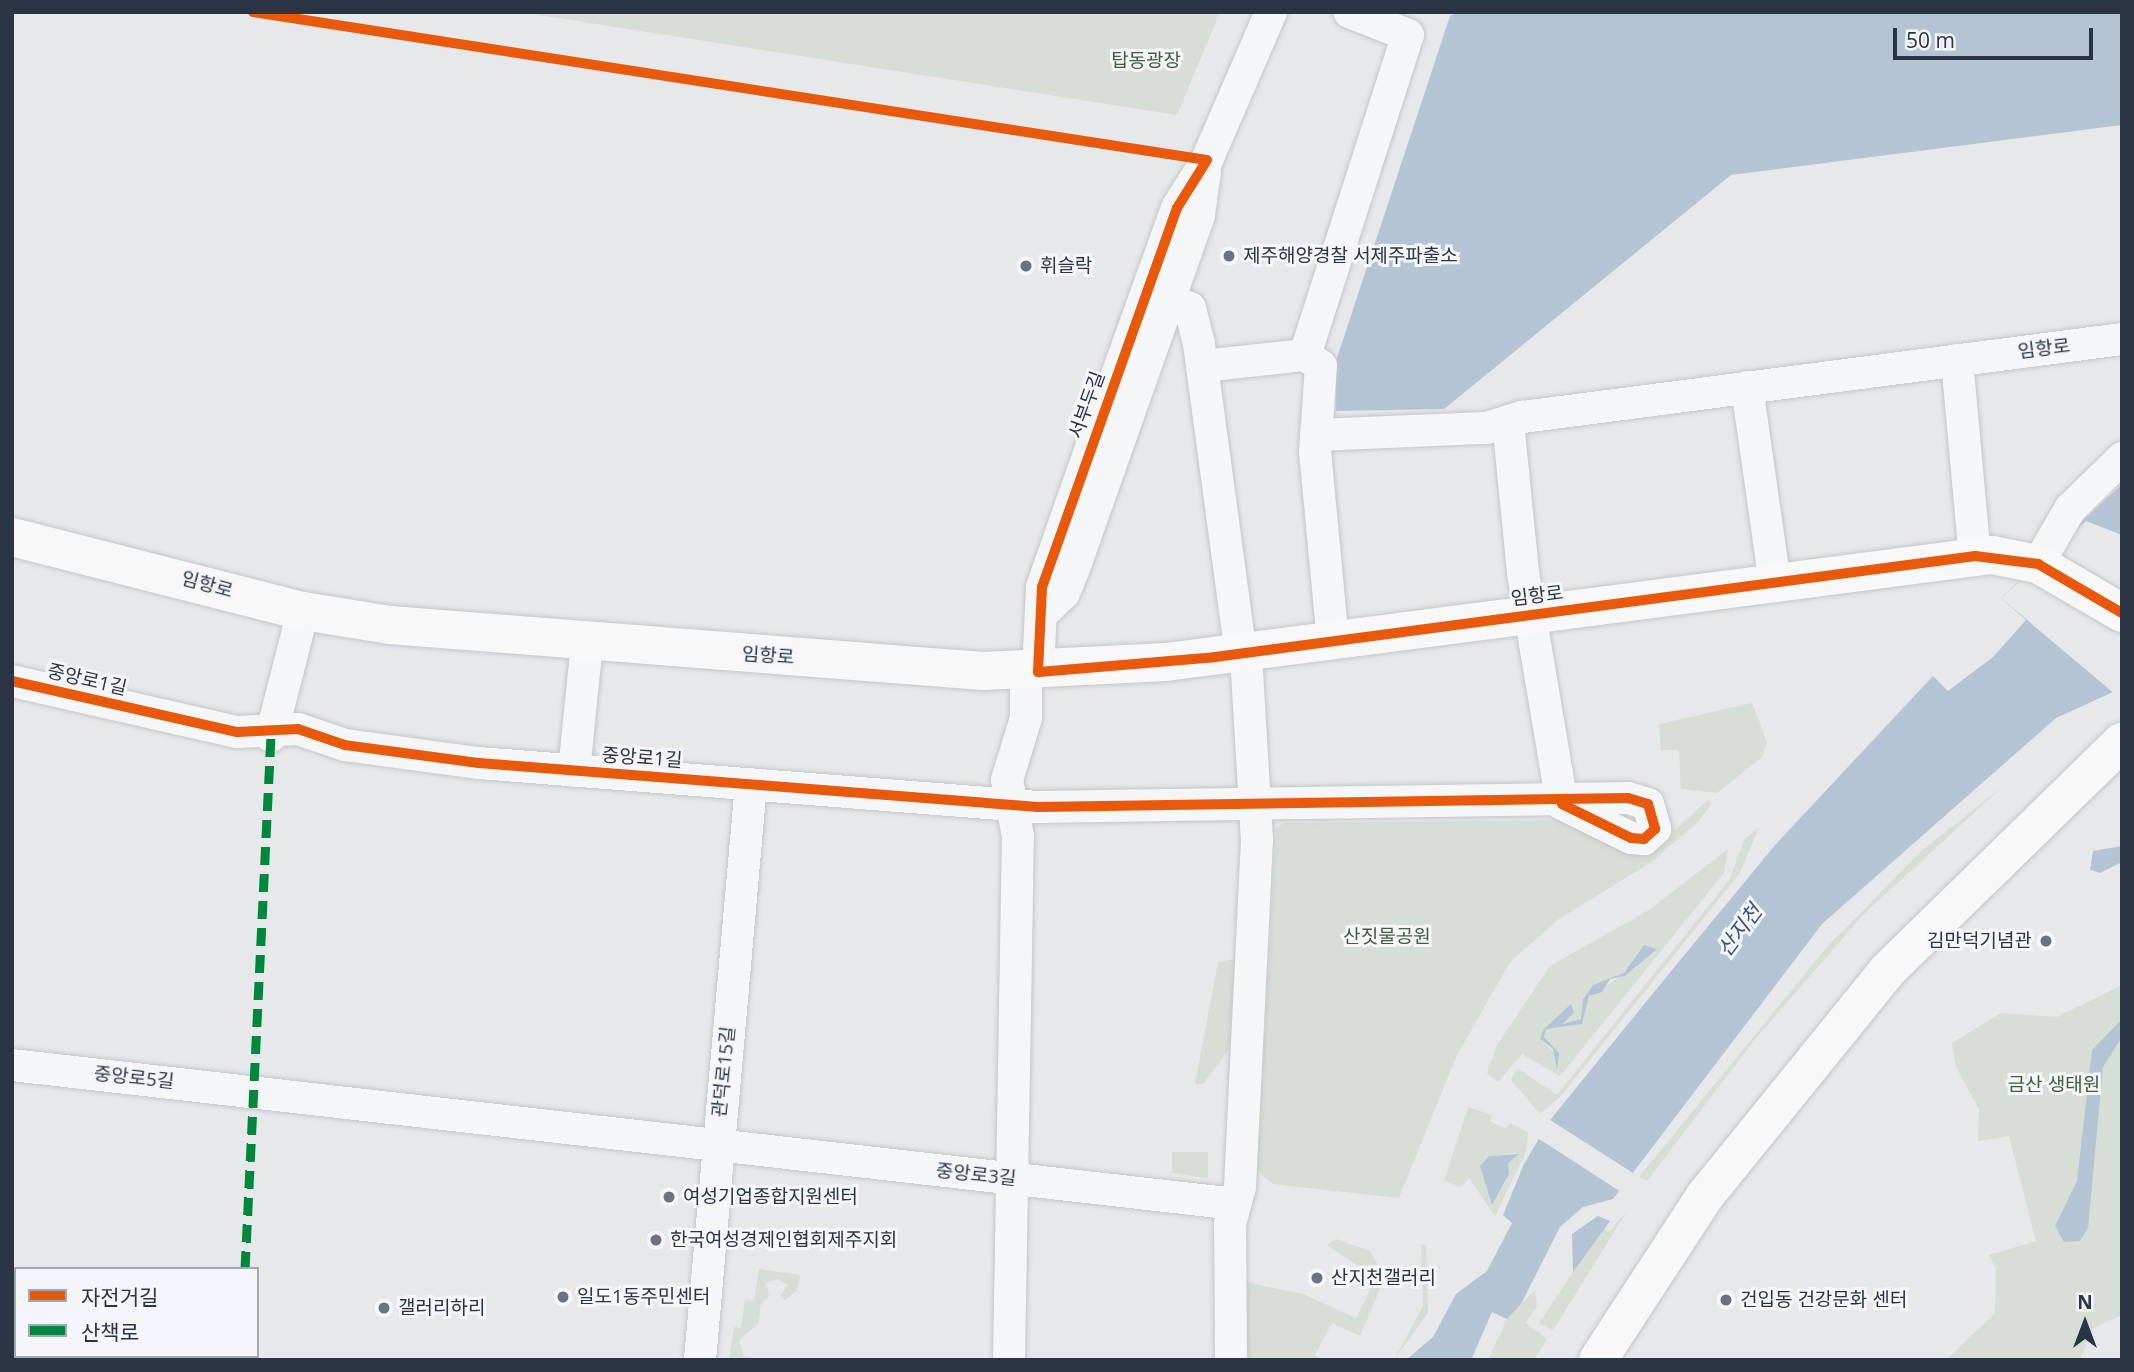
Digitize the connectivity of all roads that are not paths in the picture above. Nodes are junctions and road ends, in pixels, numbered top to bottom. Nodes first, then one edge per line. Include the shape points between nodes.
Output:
1 (1271, 12) edge
2 (1349, 12) edge
3 (1207, 160) junction
4 (1168, 300) junction
5 (2122, 339) edge
6 (1306, 355) junction
7 (1957, 360) junction
8 (1203, 366) junction
9 (1747, 387) junction
10 (1508, 422) junction
11 (1316, 435) junction
12 (2122, 457) edge
13 (12, 537) edge
14 (1975, 556) junction
15 (2038, 564) junction
16 (1775, 583) junction
17 (303, 611) junction
18 (2122, 613) edge
19 (1042, 614) junction
20 (1531, 614) junction
21 (1333, 641) junction
22 (587, 643) junction
23 (1243, 653) junction
24 (1032, 672) junction
25 (12, 681) edge
26 (271, 732) junction
27 (2122, 742) edge
28 (574, 771) junction
29 (751, 784) junction
30 (1562, 804) joint
31 (1013, 805) junction
32 (1256, 806) junction
33 (12, 1065) edge
34 (717, 1146) junction
35 (1009, 1178) junction
36 (1235, 1205) junction
37 (700, 1360) edge
38 (1009, 1360) edge
39 (1231, 1360) edge
40 (1598, 1360) edge

1 - 3 street, 서부두길
2 - 6 street via 1408,35
3 - 4 street, 서부두길 via 1199,215
3 - 19 street, 서부두길 via 1177,208 1042,587
4 - 8 street via 1190,308
4 - 19 street, 서부두길 via 1072,571 1063,593
5 - 7 street, 임항로
6 - 8 street
6 - 11 street via 1321,366
7 - 9 street, 임항로
7 - 14 street
8 - 23 street
9 - 10 street, 임항로
9 - 16 street
10 - 11 street, 임항로 via 1486,428
10 - 20 street, 임항로
11 - 21 street
12 - 15 street via 2070,509
13 - 17 main road, 임항로
14 - 15 main road, 임항로
14 - 16 main road, 임항로
15 - 18 main road
16 - 20 main road, 임항로
17 - 22 main road, 임항로 via 452,634
17 - 26 street
19 - 24 street, 서부두길
20 - 21 main road, 임항로
20 - 30 street, 임항로
21 - 23 main road, 임항로
22 - 24 main road, 임항로
22 - 28 street
23 - 24 main road, 임항로
23 - 32 street
24 - 31 street, 서부두길 via 1026,718 1007,780
25 - 26 street, 중앙로1길 via 237,732
26 - 28 street, 중앙로1길 via 298,729 345,745
27 - 40 main road via 1879,981 1685,1222
28 - 29 street, 중앙로1길
29 - 31 street, 중앙로1길
29 - 34 street, 관덕로15길
30 - 32 street, 중앙로1길
31 - 32 street, 중앙로1길
31 - 35 street, 서부두길 via 1018,836
32 - 36 street
33 - 34 street, 중앙로5길
34 - 35 street, 중앙로3길
34 - 37 street, 관덕로15길
35 - 36 street, 중앙로3길
35 - 38 street, 서부두길
36 - 39 street

